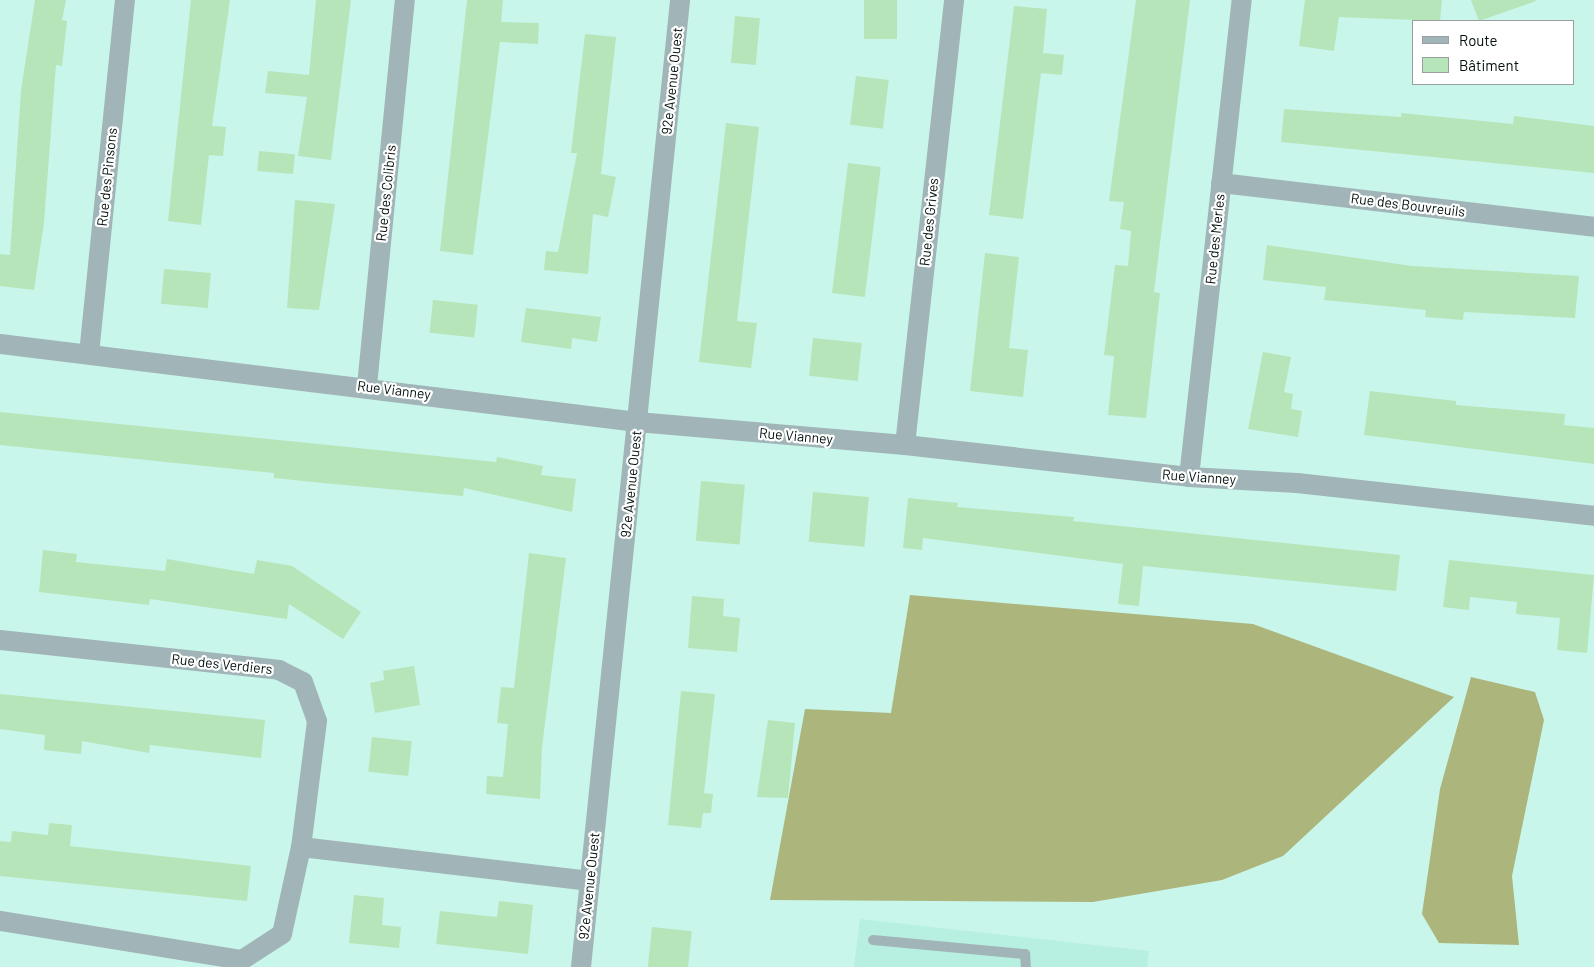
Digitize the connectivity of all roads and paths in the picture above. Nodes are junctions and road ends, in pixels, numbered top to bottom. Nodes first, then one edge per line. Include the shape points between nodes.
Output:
1 (125, 0) edge
2 (405, 0) edge
3 (680, 0) edge
4 (954, 0) edge
5 (1242, 0) edge
6 (1221, 183) junction
7 (1594, 227) edge
8 (0, 344) edge
9 (89, 354) junction
10 (367, 386) junction
11 (638, 422) junction
12 (905, 445) junction
13 (1189, 478) junction
14 (1594, 516) edge
15 (0, 640) edge
16 (301, 847) junction
17 (590, 881) junction
18 (0, 921) edge
19 (873, 940) dead end
20 (580, 967) edge
21 (1026, 967) edge

1 - 9 street, Rue des Pinsons
2 - 10 street, Rue des Colibris
3 - 11 street, 92e Avenue Ouest
4 - 12 street, Rue des Grives
5 - 6 street, Rue des Merles
6 - 7 street, Rue des Bouvreuils
6 - 13 street, Rue des Merles
8 - 9 street, Rue Vianney
9 - 10 street, Rue Vianney
10 - 11 street, Rue Vianney
11 - 12 street, Rue Vianney
11 - 17 street, 92e Avenue Ouest
12 - 13 street, Rue Vianney
13 - 14 street, Rue Vianney via 1297,483
15 - 16 street, Rue des Verdiers via 280,670 303,682 317,720
16 - 17 street
16 - 18 street, Rue des Verdiers via 282,934 242,960
17 - 20 street, 92e Avenue Ouest
19 - 21 lane via 1025,954

